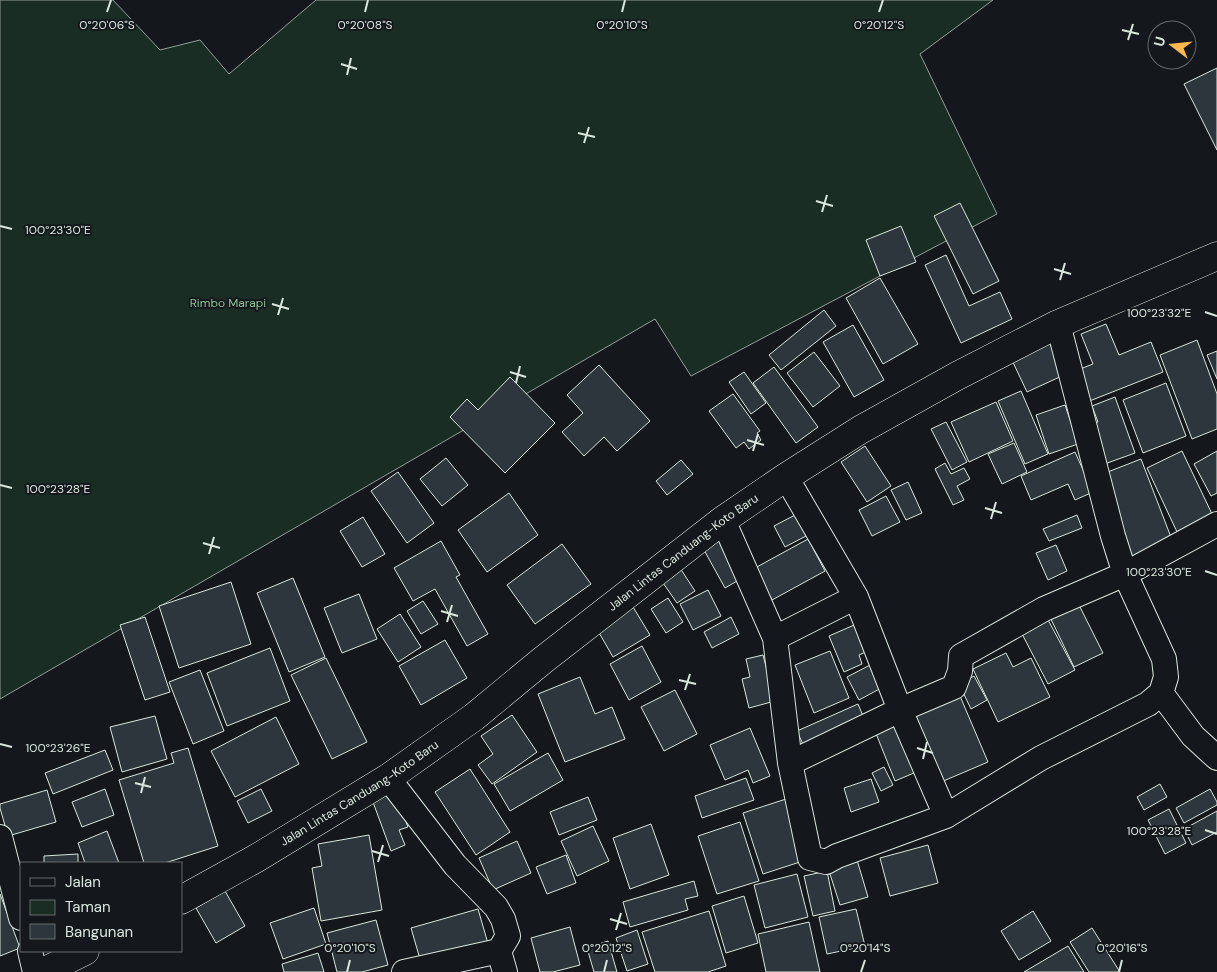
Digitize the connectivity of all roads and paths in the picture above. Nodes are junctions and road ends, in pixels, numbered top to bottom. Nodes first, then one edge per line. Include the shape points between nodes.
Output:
1 (1217, 256) edge
2 (1058, 324) junction
3 (786, 477) junction
4 (723, 520) junction
5 (1217, 524) edge
6 (1125, 574) junction
7 (856, 597) junction
8 (776, 638) junction
9 (1161, 693) junction
10 (900, 710) junction
11 (1217, 758) edge
12 (790, 763) junction
13 (388, 778) junction
14 (946, 816) junction
15 (0, 837) edge
16 (182, 899) edge
17 (20, 914) edge
18 (30, 952) edge
19 (83, 952) edge
20 (502, 962) edge
21 (35, 972) edge
22 (44, 972) edge
23 (404, 972) edge

1 - 2 main road, Jalan Lintas Canduang-Koto Baru
2 - 3 main road, Jalan Lintas Canduang-Koto Baru via 860,430
2 - 6 street
3 - 4 main road, Jalan Lintas Canduang-Koto Baru
3 - 7 street
4 - 8 street
4 - 13 main road, Jalan Lintas Canduang-Koto Baru via 474,717
5 - 6 street
6 - 9 street via 1164,659 1166,677
6 - 10 street via 1044,609 961,656 954,687
7 - 8 street
7 - 10 street
8 - 12 street
9 - 11 street via 1192,736
9 - 14 street via 1148,704 1041,758
10 - 12 street
10 - 14 street
12 - 14 street via 810,858 826,862
13 - 16 main road, Jalan Lintas Canduang-Koto Baru
13 - 20 street via 456,866 504,919 508,936
15 - 17 street
18 - 21 street
19 - 22 main road
20 - 23 street

